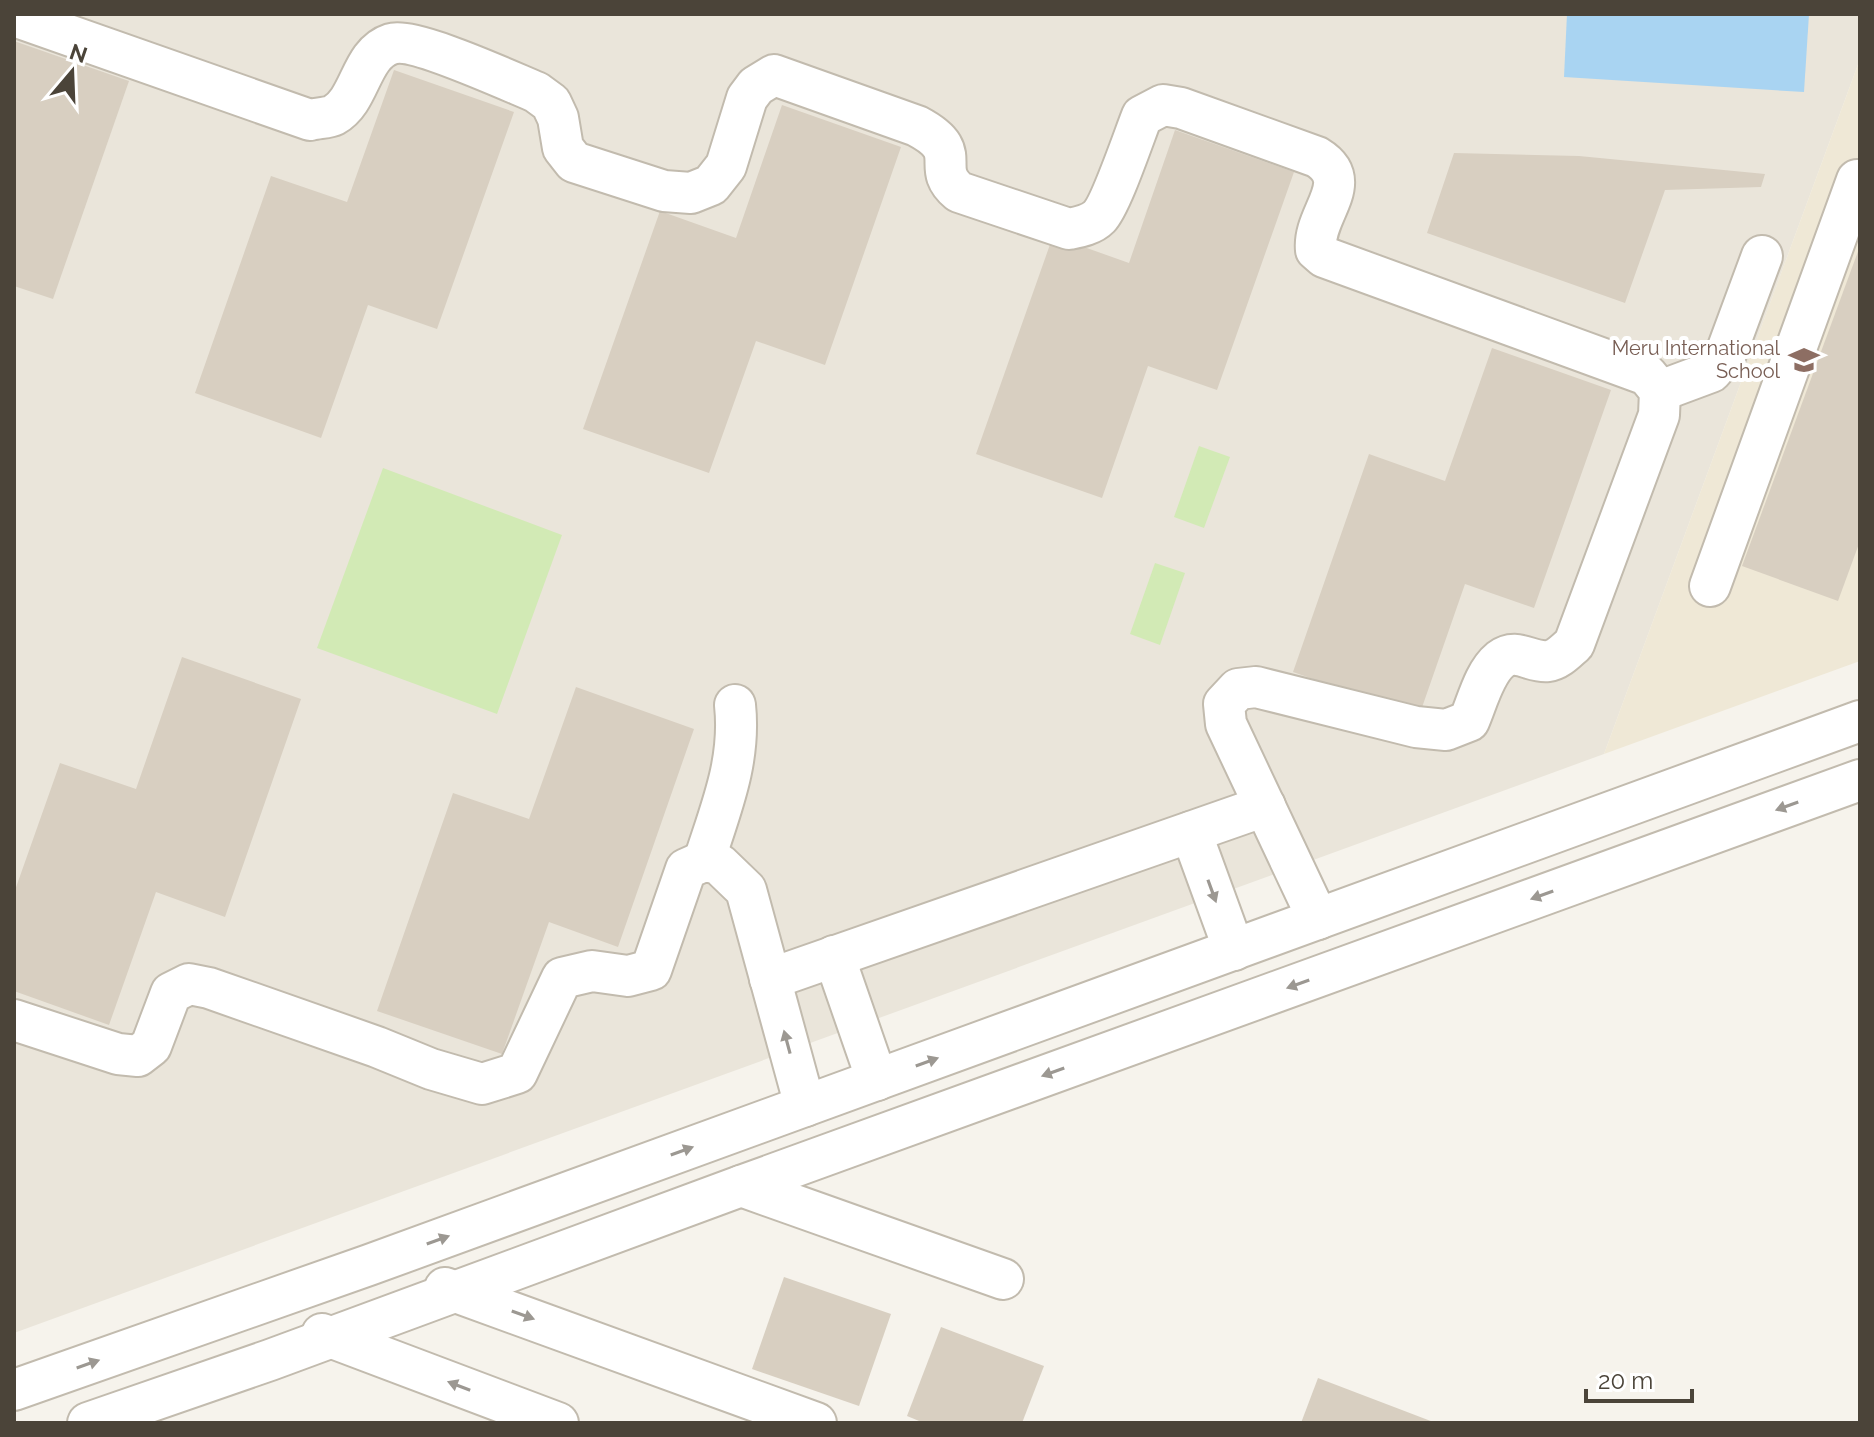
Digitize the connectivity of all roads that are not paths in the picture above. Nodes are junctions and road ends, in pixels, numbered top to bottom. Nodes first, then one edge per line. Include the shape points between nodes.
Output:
1 (14, 16) edge
2 (1860, 180) edge
3 (1762, 256) dead end
4 (1660, 391) junction
5 (1710, 586) dead end
6 (735, 705) dead end
7 (1860, 721) edge
8 (1860, 780) edge
9 (1265, 806) junction
10 (1191, 832) junction
11 (704, 861) junction
12 (1318, 919) junction
13 (1234, 950) junction
14 (834, 956) junction
15 (770, 979) junction
16 (14, 1020) edge
17 (877, 1080) junction
18 (805, 1106) junction
19 (741, 1186) junction
20 (369, 1265) junction
21 (1003, 1279) dead end
22 (458, 1291) junction
23 (251, 1308) junction
24 (331, 1338) junction
25 (14, 1390) edge
26 (150, 1415) edge
27 (88, 1423) edge
28 (558, 1423) edge
29 (816, 1423) edge

1 - 4 street via 310,120 333,116 349,102 375,55 391,44 418,46 536,92 551,103 563,148 574,162 664,191 691,193 711,185 726,166 747,98 774,75 917,126 944,145 947,182 959,192 1069,229 1099,217 1142,116 1163,105 1181,108 1329,165 1334,185 1315,239 1316,250 1324,257 1647,375
2 - 5 street
3 - 4 street via 1725,356 1711,372
4 - 9 street via 1659,415 1574,644 1548,661 1513,654 1500,661 1469,721 1446,730 1256,687 1238,689 1224,704 1226,724
6 - 11 street via 734,768
7 - 12 street
8 -> 19 street
9 - 10 street
9 - 12 street
10 -> 13 street
10 - 14 street
11 - 15 street via 719,864 746,890
11 - 16 street via 686,869 651,970 628,976 592,971 562,978 517,1073 482,1084 189,984 171,993 151,1046 138,1056
12 - 13 street
17 -> 13 street
14 - 15 street
14 - 17 street
18 -> 15 street
17 - 18 street
20 -> 18 street
19 - 21 street
19 - 22 street
20 - 22 street
20 - 23 street
22 - 24 street
22 -> 29 street
23 - 24 street
25 -> 23 street
24 - 26 street
28 -> 24 street
26 - 27 street

